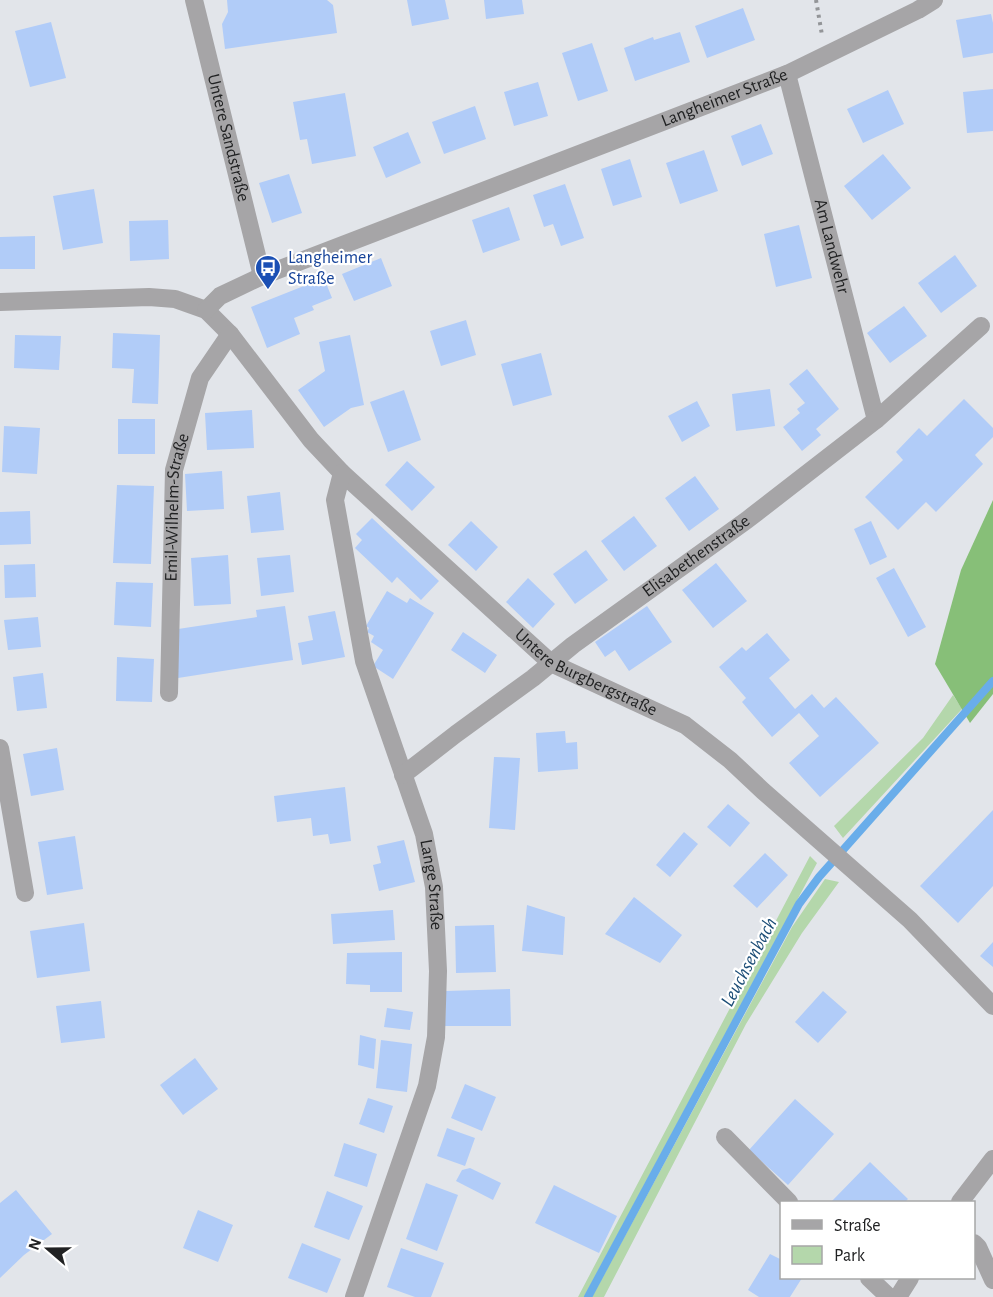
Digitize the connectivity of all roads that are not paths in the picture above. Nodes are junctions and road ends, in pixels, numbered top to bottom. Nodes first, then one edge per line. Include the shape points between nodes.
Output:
1 (194, 0) edge
2 (934, 0) edge
3 (787, 74) junction
4 (262, 276) junction
5 (0, 302) edge
6 (206, 310) junction
7 (981, 327) dead end
8 (230, 333) junction
9 (876, 420) junction
10 (342, 473) junction
11 (550, 663) junction
12 (169, 693) dead end
13 (0, 748) edge
14 (404, 775) junction
15 (25, 893) dead end
16 (993, 1006) edge
17 (725, 1137) dead end
18 (993, 1159) edge
19 (787, 1201) edge
20 (962, 1201) edge
21 (975, 1244) edge
22 (871, 1279) edge
23 (909, 1279) edge
24 (993, 1280) edge
25 (354, 1297) edge
26 (889, 1297) edge
27 (898, 1297) edge

1 - 4 street, Untere Sandstraße
2 - 3 street, Langheimer Straße
3 - 4 street, Langheimer Straße
3 - 9 street, Am Landwehr
4 - 6 street, Langheimer Straße via 220,296
5 - 6 street via 149,297 175,299
6 - 8 street, Untere Burgbergstraße
7 - 9 street, Elisabethenstraße
8 - 10 street, Untere Burgbergstraße via 311,440
8 - 12 street, Emil-Wilhelm-Straße via 200,378 174,470
9 - 11 street, Elisabethenstraße via 747,520
10 - 11 street, Untere Burgbergstraße
10 - 14 street, Lange Straße via 335,500 364,662
11 - 14 street, Elisabethenstraße
11 - 16 street, Untere Burgbergstraße via 685,725 730,760 910,920
13 - 15 street
14 - 25 street, Lange Straße via 424,834 434,887 436,1037 427,1086
17 - 19 street
18 - 20 street
21 - 24 street
22 - 26 street
23 - 27 street

